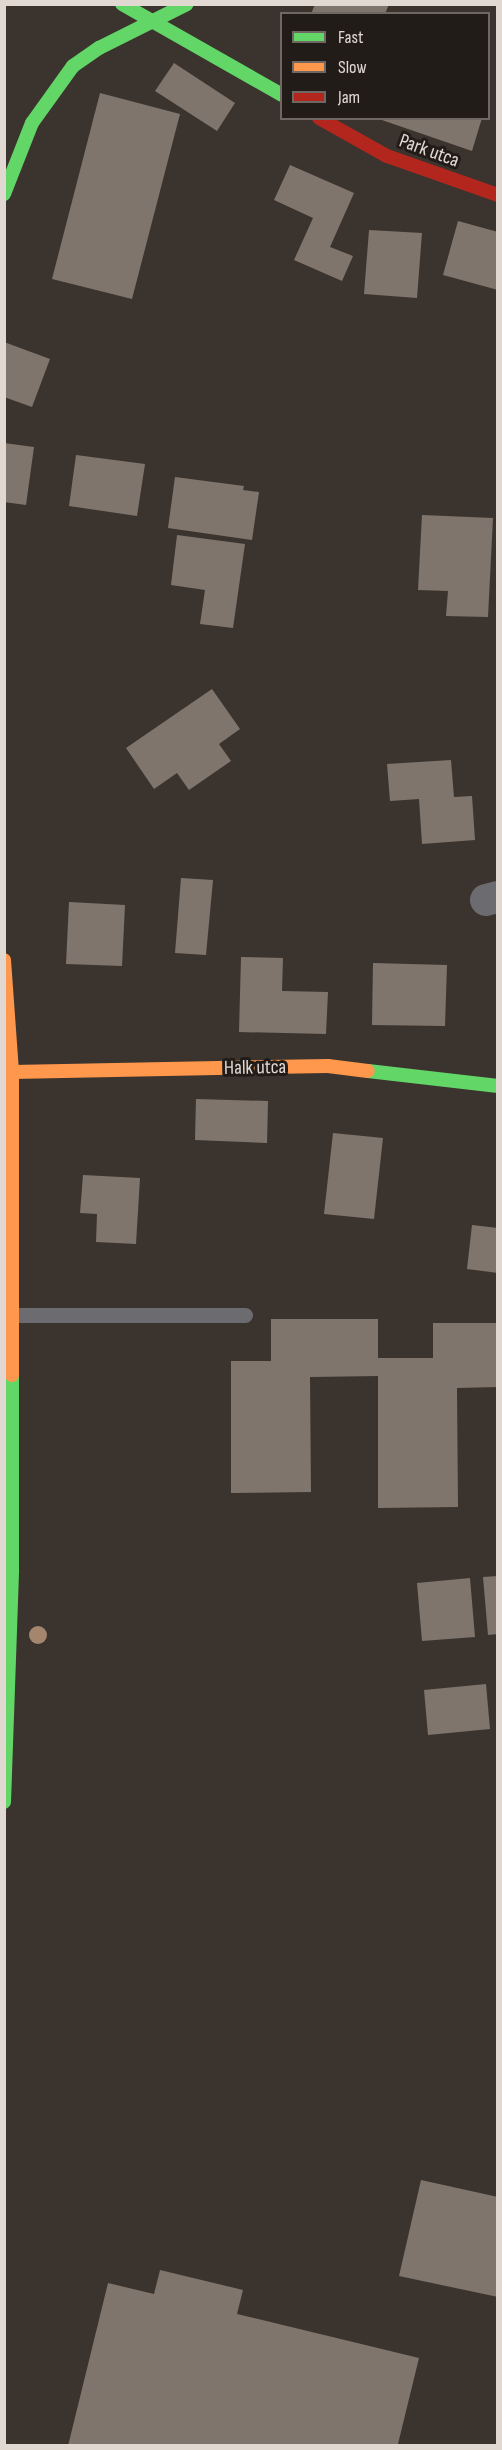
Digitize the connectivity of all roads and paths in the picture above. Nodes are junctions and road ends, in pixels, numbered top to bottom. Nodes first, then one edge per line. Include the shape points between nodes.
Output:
1 (122, 4) edge
2 (187, 4) edge
3 (153, 22) junction
4 (280, 94) edge
5 (323, 120) edge
6 (4, 194) edge
7 (498, 195) edge
8 (4, 960) edge
9 (12, 1072) junction
10 (498, 1086) edge
11 (12, 1315) junction
12 (244, 1315) dead end
13 (4, 1802) edge

1 - 3 street
2 - 3 street
3 - 4 street
3 - 6 street via 99,48 73,66 32,123
5 - 7 street, Park utca via 387,156
8 - 9 street
9 - 10 street, Halk utca via 328,1066
9 - 11 street
11 - 12 lane
11 - 13 street via 12,1570

